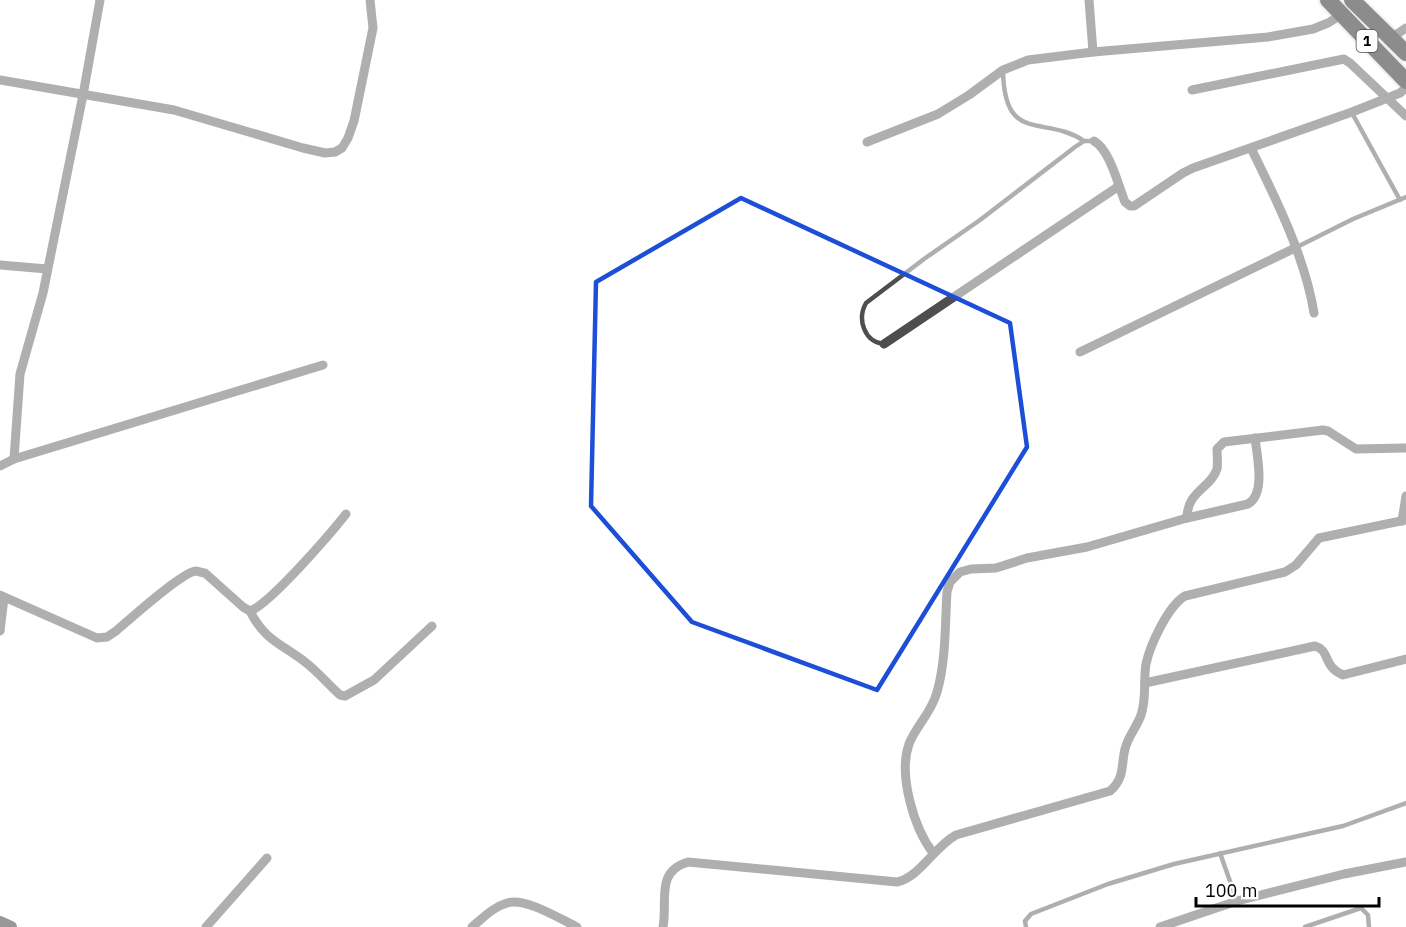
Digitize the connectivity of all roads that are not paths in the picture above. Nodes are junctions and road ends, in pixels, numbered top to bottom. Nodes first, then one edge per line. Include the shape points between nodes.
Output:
1 (100, 0) edge
2 (370, 0) edge
3 (1089, 0) edge
4 (1328, 0) edge
5 (1352, 0) edge
6 (1341, 15) junction
7 (1406, 28) edge
8 (1391, 38) junction
9 (1094, 52) junction
10 (1406, 53) edge
11 (1003, 70) junction
12 (0, 80) edge
13 (1406, 81) edge
14 (1406, 88) edge
15 (1192, 90) dead end
16 (83, 95) junction
17 (1388, 98) junction
18 (1352, 112) junction
19 (1406, 116) edge
20 (1089, 141) junction
21 (867, 142) dead end
22 (1251, 148) junction
23 (1119, 186) junction
24 (1406, 198) edge
25 (1400, 200) junction
26 (1294, 248) junction
27 (0, 265) edge
28 (47, 269) junction
29 (1314, 313) dead end
30 (884, 344) joint
31 (1080, 352) dead end
32 (323, 365) dead end
33 (1255, 438) junction
34 (1406, 448) edge
35 (14, 459) junction
36 (0, 466) edge
37 (1406, 496) edge
38 (346, 514) dead end
39 (1187, 518) junction
40 (1404, 520) edge
41 (2, 597) edge
42 (250, 611) junction
43 (432, 626) dead end
44 (0, 631) edge
45 (1406, 659) edge
46 (1145, 683) junction
47 (1406, 803) edge
48 (933, 853) junction
49 (1220, 853) junction
50 (267, 858) dead end
51 (1406, 862) edge
52 (1237, 901) junction
53 (0, 922) edge
54 (10, 927) edge
55 (206, 927) edge
56 (472, 927) edge
57 (577, 927) edge
58 (663, 927) edge
59 (1026, 927) edge
60 (1160, 927) edge
61 (1305, 927) edge
62 (1369, 927) edge

1 - 16 street
2 - 16 street via 373,28 354,121 342,148 335,152 303,148 174,110
3 - 9 street
4 - 6 highway, 1
5 - 8 highway, 1
6 - 9 street via 1313,28 1268,37
6 - 13 highway, 1
7 - 8 street
8 - 10 highway, 1
9 - 11 street via 1028,60
11 - 20 lane via 1003,87 1017,118
11 - 21 street via 938,114
12 - 16 street
14 - 17 street
15 - 17 street via 1344,60
16 - 28 street
17 - 18 street
17 - 19 street
18 - 22 street
18 - 25 lane
20 - 23 street via 1100,144 1105,151
20 - 30 lane via 866,303 861,317 864,329 870,338
22 - 23 street via 1183,173 1134,206 1125,202
22 - 26 street
23 - 30 street
24 - 25 lane
25 - 26 lane
26 - 29 street via 1307,278
26 - 31 street
27 - 28 street
28 - 35 street via 20,374
32 - 35 street
33 - 34 street via 1323,430 1356,449
33 - 39 street via 1220,445 1216,471 1194,496
33 - 39 street via 1259,485 1256,498 1248,504
35 - 36 street
37 - 40 street
38 - 42 street via 258,609
39 - 48 street via 1087,547 955,575 947,592 937,696 908,746 905,766 916,821
40 - 46 street via 1319,538 1285,572 1180,599 1157,634 1145,665
41 - 42 street via 97,638 107,637 189,573 197,571 205,573
41 - 44 street
42 - 43 street via 274,642 306,662 345,696 374,680
45 - 46 street via 1343,675 1333,670 1323,650 1315,646
46 - 48 street via 1141,716 1124,749 1121,778 1110,791 956,835
47 - 49 lane via 1342,826
48 - 58 street via 909,877 897,882 688,862 673,869 665,882
49 - 52 lane
49 - 59 lane via 1098,888 1031,914 1025,921
50 - 55 street
51 - 52 street
52 - 60 street
53 - 54 main road
56 - 57 street via 509,902 541,909
61 - 62 lane via 1361,908 1368,915

